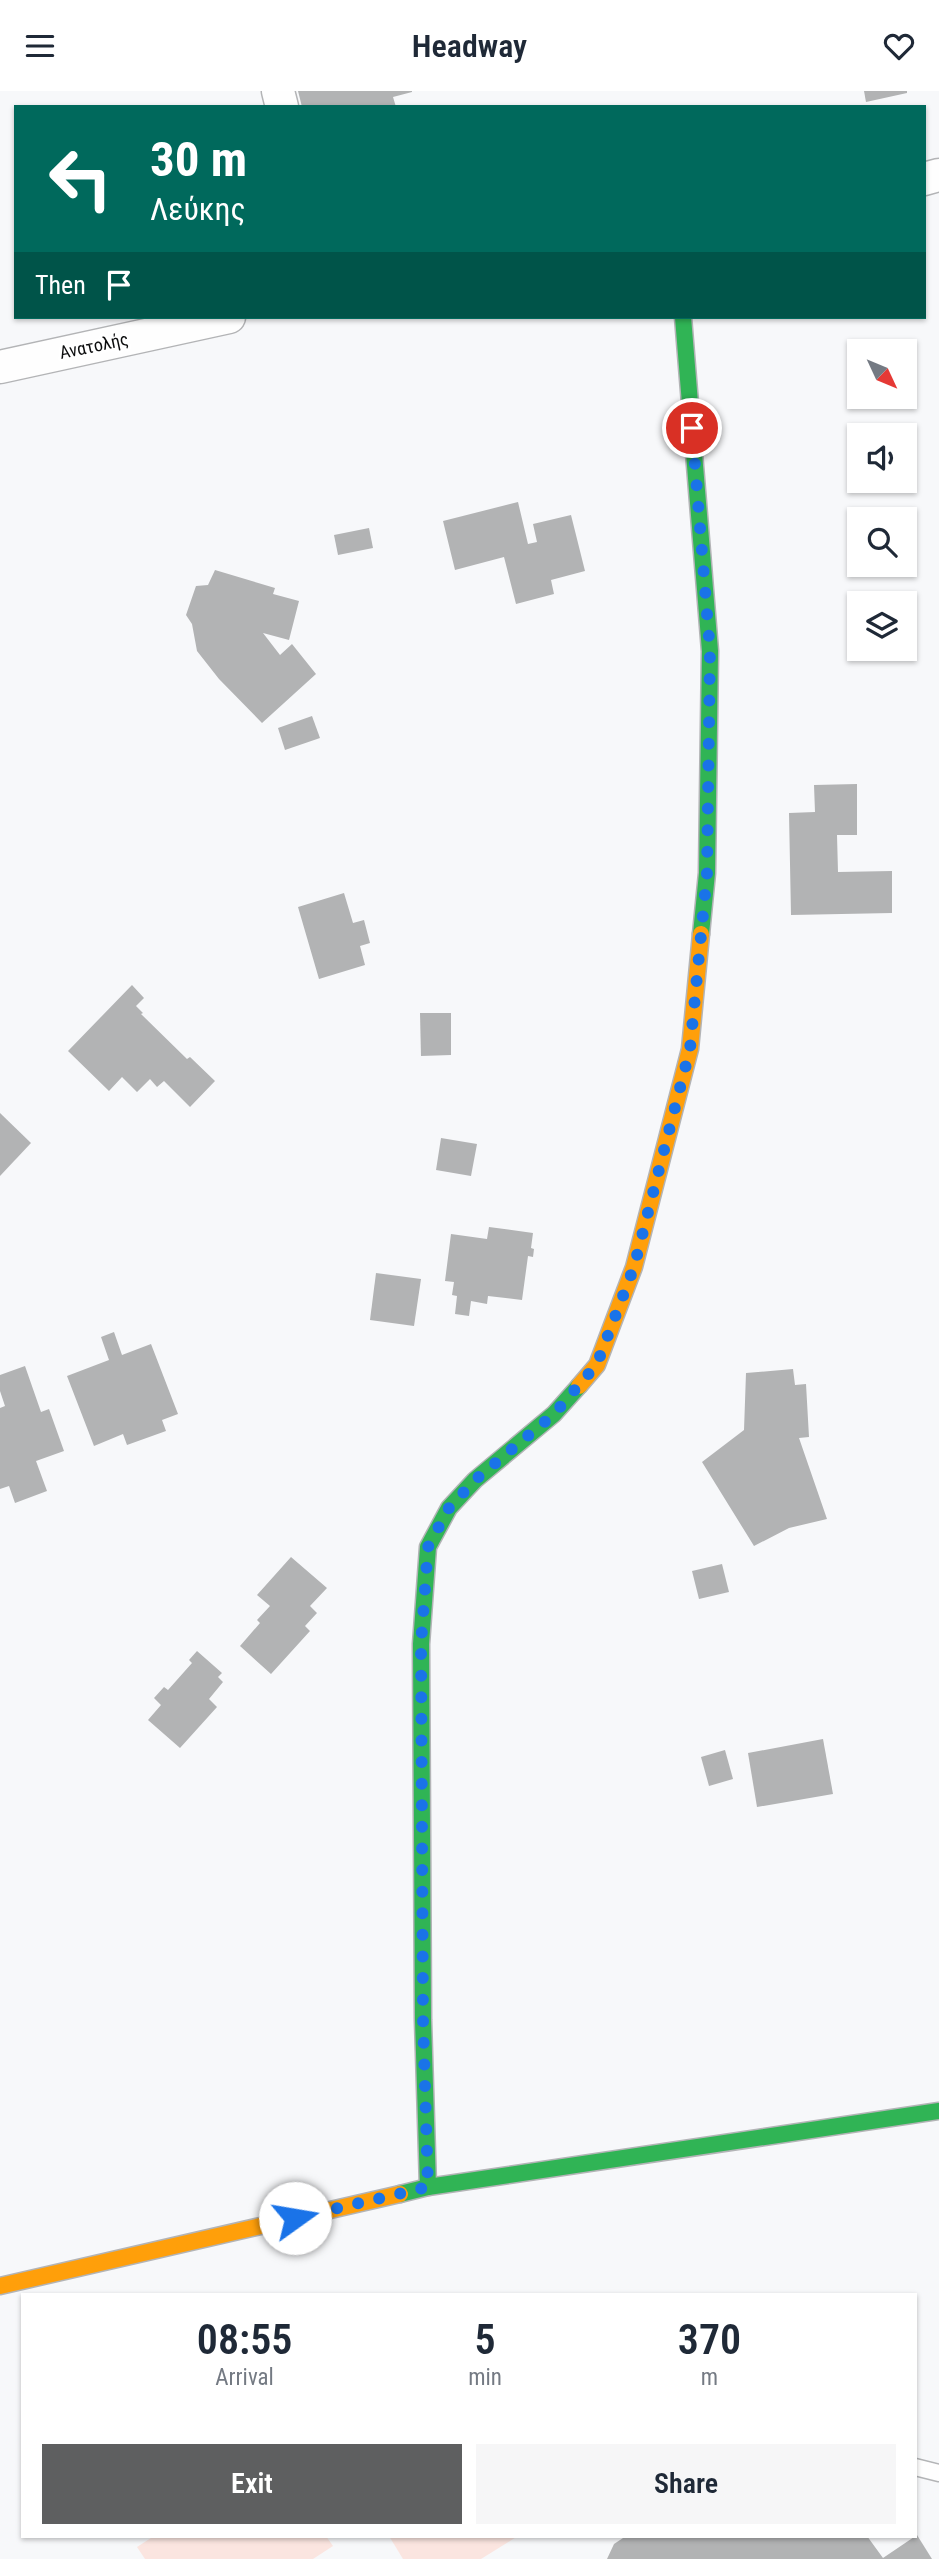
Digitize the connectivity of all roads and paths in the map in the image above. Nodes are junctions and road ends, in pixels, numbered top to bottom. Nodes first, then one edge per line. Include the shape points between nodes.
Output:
1 (220, 319) edge
2 (683, 319) edge
3 (0, 367) edge
4 (939, 2111) edge
5 (428, 2187) junction
6 (0, 2285) edge
7 (917, 2468) edge
8 (939, 2473) edge

1 - 3 street, Ανατολής
2 - 5 street via 710,651 707,873 690,1049 634,1267 597,1364 554,1414 475,1480 449,1508 428,1547 421,1644
4 - 5 street
5 - 6 street
7 - 8 lane

